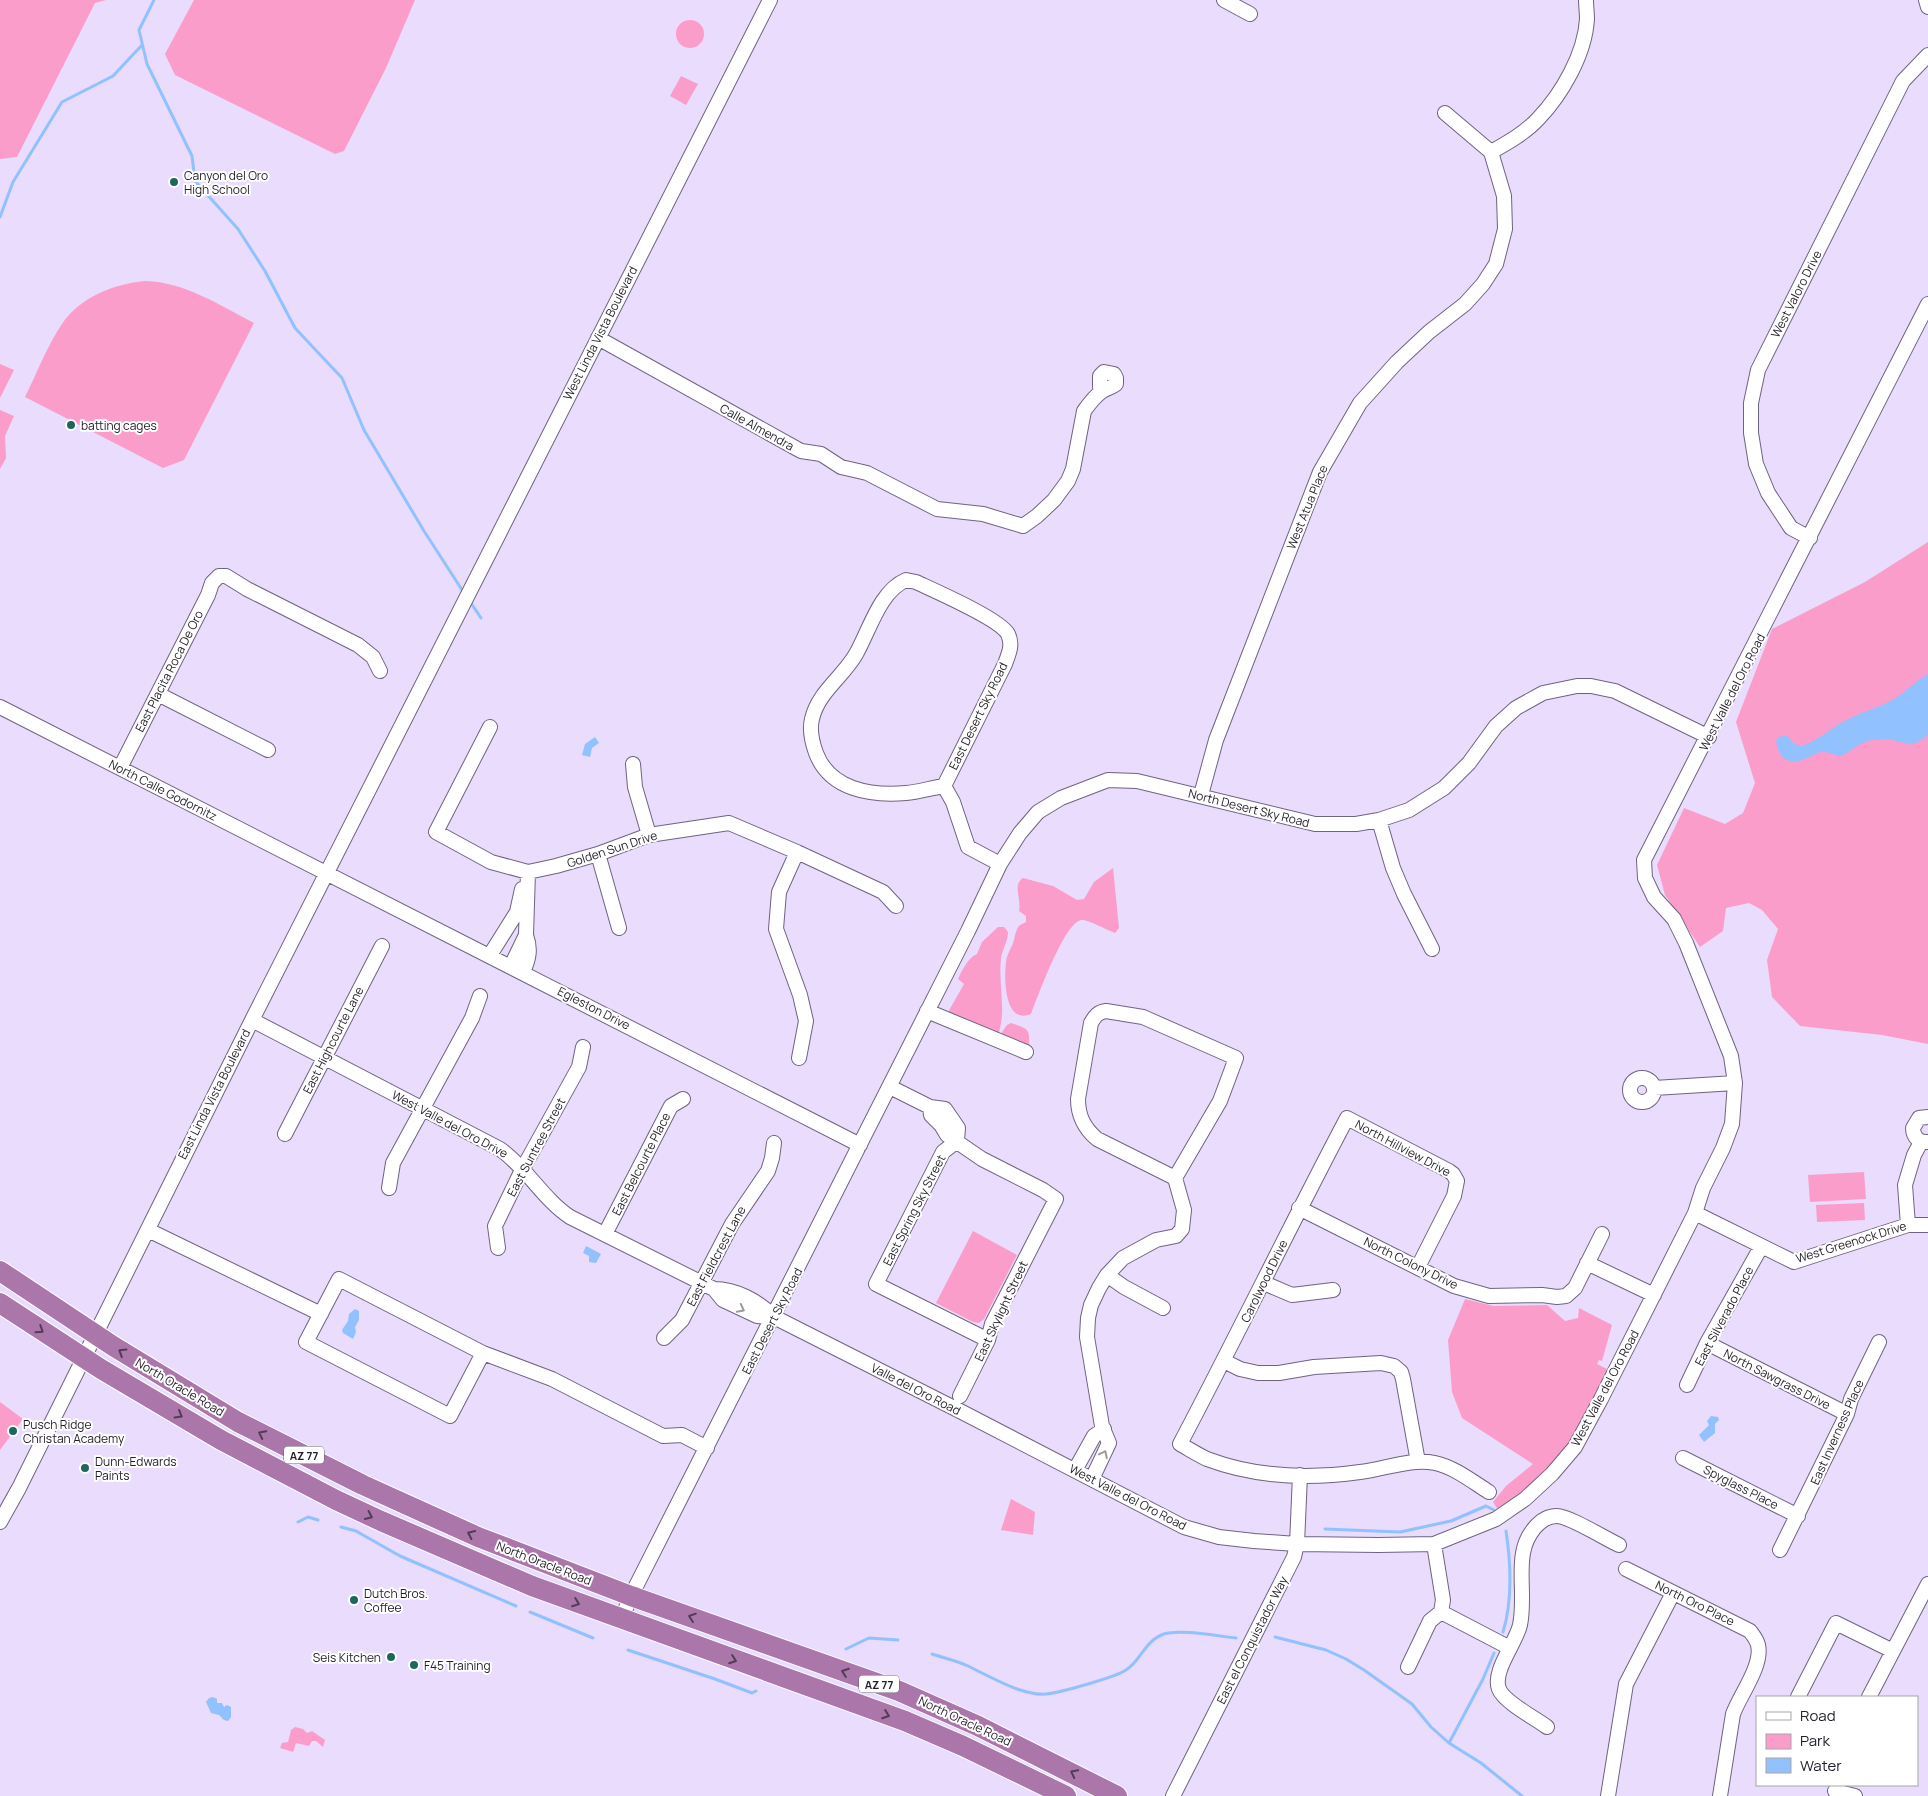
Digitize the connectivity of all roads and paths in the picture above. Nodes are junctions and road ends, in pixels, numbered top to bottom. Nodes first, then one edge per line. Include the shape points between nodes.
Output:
1 (770, 0) edge
2 (1224, 0) edge
3 (1586, 0) edge
4 (1926, 0) edge
5 (1928, 7) edge
6 (1250, 14) dead end
7 (1928, 55) edge
8 (1445, 113) dead end
9 (1491, 152) junction
10 (1928, 304) edge
11 (598, 338) junction
12 (1103, 390) dead end
13 (1810, 538) junction
14 (432, 667) joint
15 (380, 672) dead end
16 (158, 694) junction
17 (0, 707) edge
18 (490, 727) dead end
19 (1709, 737) junction
20 (268, 750) dead end
21 (633, 764) dead end
22 (120, 768) junction
23 (944, 786) junction
24 (1201, 795) junction
25 (1378, 820) junction
26 (649, 834) junction
27 (798, 852) junction
28 (598, 854) junction
29 (1000, 864) junction
30 (326, 872) junction
31 (528, 872) junction
32 (896, 906) dead end
33 (619, 928) dead end
34 (504, 934) junction
35 (526, 935) junction
36 (382, 946) dead end
37 (1432, 949) dead end
38 (490, 955) junction
39 (517, 969) junction
40 (480, 996) dead end
41 (924, 1016) junction
42 (252, 1020) junction
43 (584, 1047) dead end
44 (1026, 1052) dead end
45 (324, 1057) junction
46 (799, 1058) dead end
47 (1735, 1083) junction
48 (890, 1087) junction
49 (1654, 1088) dead end
50 (683, 1099) dead end
51 (421, 1108) junction
52 (1928, 1117) edge
53 (1347, 1118) joint
54 (285, 1134) dead end
55 (957, 1141) junction
56 (1924, 1142) edge
57 (774, 1144) dead end
58 (860, 1146) junction
59 (522, 1170) junction
60 (1175, 1178) junction
61 (389, 1188) dead end
62 (1299, 1208) junction
63 (1695, 1213) junction
64 (1928, 1224) edge
65 (1908, 1225) junction
66 (148, 1230) junction
67 (605, 1234) junction
68 (1602, 1234) dead end
69 (1761, 1247) junction
70 (498, 1248) dead end
71 (1588, 1263) junction
72 (1418, 1267) junction
73 (0, 1271) edge
74 (1108, 1275) junction
75 (1264, 1283) junction
76 (707, 1285) junction
77 (1333, 1290) dead end
78 (1654, 1295) junction
79 (0, 1303) edge
80 (1164, 1308) dead end
81 (321, 1314) junction
82 (774, 1317) junction
83 (94, 1334) junction
84 (664, 1338) dead end
85 (988, 1340) junction
86 (1879, 1342) dead end
87 (1707, 1344) junction
88 (483, 1353) junction
89 (83, 1358) junction
90 (1224, 1360) junction
91 (1687, 1385) dead end
92 (960, 1396) dead end
93 (1847, 1414) junction
94 (1104, 1429) junction
95 (707, 1448) junction
96 (1683, 1458) dead end
97 (1058, 1462) joint
98 (1418, 1462) junction
99 (1075, 1470) junction
100 (1300, 1476) junction
101 (1092, 1479) junction
102 (1489, 1492) dead end
103 (336, 1500) junction
104 (1798, 1516) junction
105 (441, 1520) junction
106 (0, 1522) edge
107 (1297, 1544) junction
108 (1434, 1544) junction
109 (1619, 1545) dead end
110 (1780, 1550) dead end
111 (1626, 1569) dead end
112 (1928, 1584) edge
113 (1673, 1593) junction
114 (631, 1596) junction
115 (1441, 1612) junction
116 (621, 1620) junction
117 (1510, 1648) junction
118 (1893, 1651) junction
119 (1408, 1667) dead end
120 (1800, 1696) edge
121 (1870, 1696) edge
122 (1547, 1727) dead end
123 (1835, 1791) edge
124 (1066, 1796) edge
125 (1116, 1796) edge
126 (1173, 1796) edge
127 (1608, 1796) edge
128 (1720, 1796) edge
129 (1855, 1796) edge

1 - 11 street, West Linda Vista Boulevard
2 - 6 street
3 - 9 street via 1587,20 1578,58 1560,92 1538,119
4 - 5 street
7 - 13 street, West Valoro Drive via 1903,81 1758,370 1751,403 1756,464 1768,492 1792,528
8 - 9 street
9 - 24 street, West Atua Place via 1504,196 1505,229 1496,264 1465,304 1397,362 1360,403 1320,472 1219,732
10 - 13 street, West Valle del Oro Road
11 - 12 street, Calle Almendra via 801,450 821,454 841,467 867,473 937,510 983,514 1023,526 1043,511 1068,481 1074,469 1084,411
11 - 14 street, West Linda Vista Boulevard
13 - 19 street, West Valle del Oro Road
14 - 30 street, East Linda Vista Boulevard
15 - 16 street, East Placita Roca De Oro via 373,657 358,645 226,576 219,576 212,583
16 - 20 street
16 - 22 street, East Placita Roca De Oro
17 - 22 street, North Calle Godornitz
18 - 31 street, Golden Sun Drive via 436,832 491,862
19 - 25 street, North Desert Sky Road via 1615,691 1591,686 1562,688 1528,700 1504,717 1463,769 1432,797 1409,810
19 - 47 street, West Valle del Oro Road via 1644,860 1645,878 1654,897 1674,919 1686,943 1731,1056
21 - 26 street via 635,787
22 - 30 street, North Calle Godornitz
23 - 23 street, East Desert Sky Road via 1011,647 1007,632 995,622 906,580 887,593 855,655 820,698 811,720 811,739 820,763 836,781 871,794 907,793
23 - 29 street via 953,802 968,847
24 - 25 street, North Desert Sky Road via 1315,824
24 - 29 street, North Desert Sky Road via 1137,781 1108,780 1086,787 1038,812
25 - 37 street via 1393,868
26 - 27 street, Golden Sun Drive via 729,823
26 - 28 street, Golden Sun Drive
27 - 32 street, Golden Sun Drive via 883,892
27 - 46 street via 779,892 776,929 806,1021
28 - 31 street, Golden Sun Drive
28 - 33 street
29 - 41 street, North Desert Sky Road
30 - 38 street, Egleston Drive
30 - 42 street, East Linda Vista Boulevard
31 - 34 street via 517,912
31 - 35 street
34 - 35 street
34 - 38 street
35 - 39 street
36 - 45 street, East Highcourte Lane
38 - 39 street, Egleston Drive
39 - 58 street, Egleston Drive
40 - 51 street via 472,1018
41 - 44 street
41 - 48 street, East Desert Sky Road
42 - 45 street, West Valle del Oro Drive
42 - 66 street, East Linda Vista Boulevard
43 - 59 street, East Suntree Street via 579,1067
45 - 51 street, West Valle del Oro Drive
45 - 54 street, East Highcourte Lane
47 - 49 street
47 - 63 street, West Valle del Oro Road via 1732,1124
48 - 55 street via 930,1107 945,1109 958,1128
48 - 58 street, East Desert Sky Road
50 - 67 street, East Belcourte Place via 671,1106
51 - 59 street, West Valle del Oro Drive via 494,1146 511,1157
51 - 61 street via 393,1163
52 - 56 street via 1920,1118 1913,1128 1915,1136
53 - 62 street, Carolwood Drive
53 - 72 street, North Hillview Drive via 1449,1171 1459,1181
55 - 85 street, East Skylight Street via 982,1159 1056,1199 992,1324
55 - 85 street, East Spring Sky Street via 943,1152 876,1284
56 - 65 street via 1914,1155 1905,1185
57 - 76 street, East Fieldcrest Lane via 768,1171 732,1224
58 - 82 street, East Desert Sky Road
59 - 67 street, West Valle del Oro Drive via 564,1213
59 - 70 street, East Suntree Street via 495,1226
60 - 60 street via 1220,1101 1236,1058 1143,1017 1101,1012 1091,1023 1082,1073 1078,1099 1082,1120 1087,1131 1097,1139
60 - 74 street via 1184,1210 1182,1229 1176,1236 1156,1240 1134,1251
62 - 72 street, North Colony Drive
62 - 75 street, Carolwood Drive
63 - 69 street, West Greenock Drive
63 - 78 street, West Valle del Oro Road
64 - 65 street, West Greenock Drive
65 - 69 street, West Greenock Drive via 1794,1262
66 - 81 street
66 - 83 street, East Linda Vista Boulevard
67 - 76 street, West Valle del Oro Drive
68 - 71 street, North Colony Drive
69 - 87 street, East Silverado Place
71 - 72 street, North Colony Drive via 1570,1297 1489,1296 1454,1286
71 - 78 street
73 - 83 highway, North Oracle Road / AZ 77
74 - 80 street
74 - 94 street via 1091,1305 1087,1337
75 - 77 street via 1292,1295
75 - 90 street, Carolwood Drive
76 - 82 street, West Valle del Oro Drive via 724,1300 756,1316
76 - 84 street, East Fieldcrest Lane via 682,1320
78 - 108 street, West Valle del Oro Road via 1575,1447 1552,1474 1525,1499 1496,1519
79 -> 89 highway, North Oracle Road / AZ 77
81 - 88 street via 338,1279
81 - 88 street via 306,1342 450,1416
82 - 95 street, East Desert Sky Road
82 - 97 street, Valle del Oro Road
83 - 89 street, East Linda Vista Boulevard
105 -> 83 highway, North Oracle Road / AZ 77 via 238,1422
85 - 92 street, East Skylight Street
86 - 93 street, East Inverness Place
87 - 91 street, East Silverado Place
87 - 93 street, North Sawgrass Drive
88 - 95 street via 552,1379 663,1436 682,1435
89 -> 103 highway, North Oracle Road / AZ 77 via 221,1440
89 - 106 street, East Linda Vista Boulevard
90 - 98 street via 1258,1374 1381,1363 1400,1367
90 - 100 street, Carolwood Drive via 1180,1444 1205,1458 1245,1471
93 - 104 street, East Inverness Place
94 - 99 street via 1094,1436
101 -> 94 street via 1109,1443
95 - 114 street, East Desert Sky Road
96 - 104 street, Spyglass Place
97 - 99 street, West Valle del Oro Road
98 - 100 street via 1359,1472
98 - 102 street via 1436,1463 1451,1469
99 - 101 street, West Valle del Oro Road
100 - 107 street, East el Conquistador Way
101 - 107 street, West Valle del Oro Road via 1184,1528 1219,1537
103 - 105 highway via 351,1492 425,1525
103 -> 116 highway, North Oracle Road / AZ 77 via 532,1586
104 - 110 street, East Inverness Place
114 -> 105 highway, North Oracle Road / AZ 77
107 - 108 street, West Valle del Oro Road
107 - 126 street, East el Conquistador Way via 1294,1557
108 - 115 street via 1443,1600
109 - 117 street via 1558,1516 1543,1519 1530,1534 1523,1552 1520,1626
111 - 113 street, North Oro Place
112 - 118 street
113 - 127 street via 1626,1684
113 - 128 street, North Oro Place via 1750,1631 1758,1644 1756,1666 1733,1714
114 - 116 street, East Desert Sky Road
125 -> 114 highway, North Oracle Road / AZ 77 via 978,1726 899,1691
115 - 117 street
115 - 119 street via 1430,1621
116 -> 124 highway, North Oracle Road / AZ 77 via 905,1721
117 - 122 street via 1498,1674 1499,1689 1505,1698
118 - 120 street via 1836,1622
118 - 121 street
123 - 129 street

